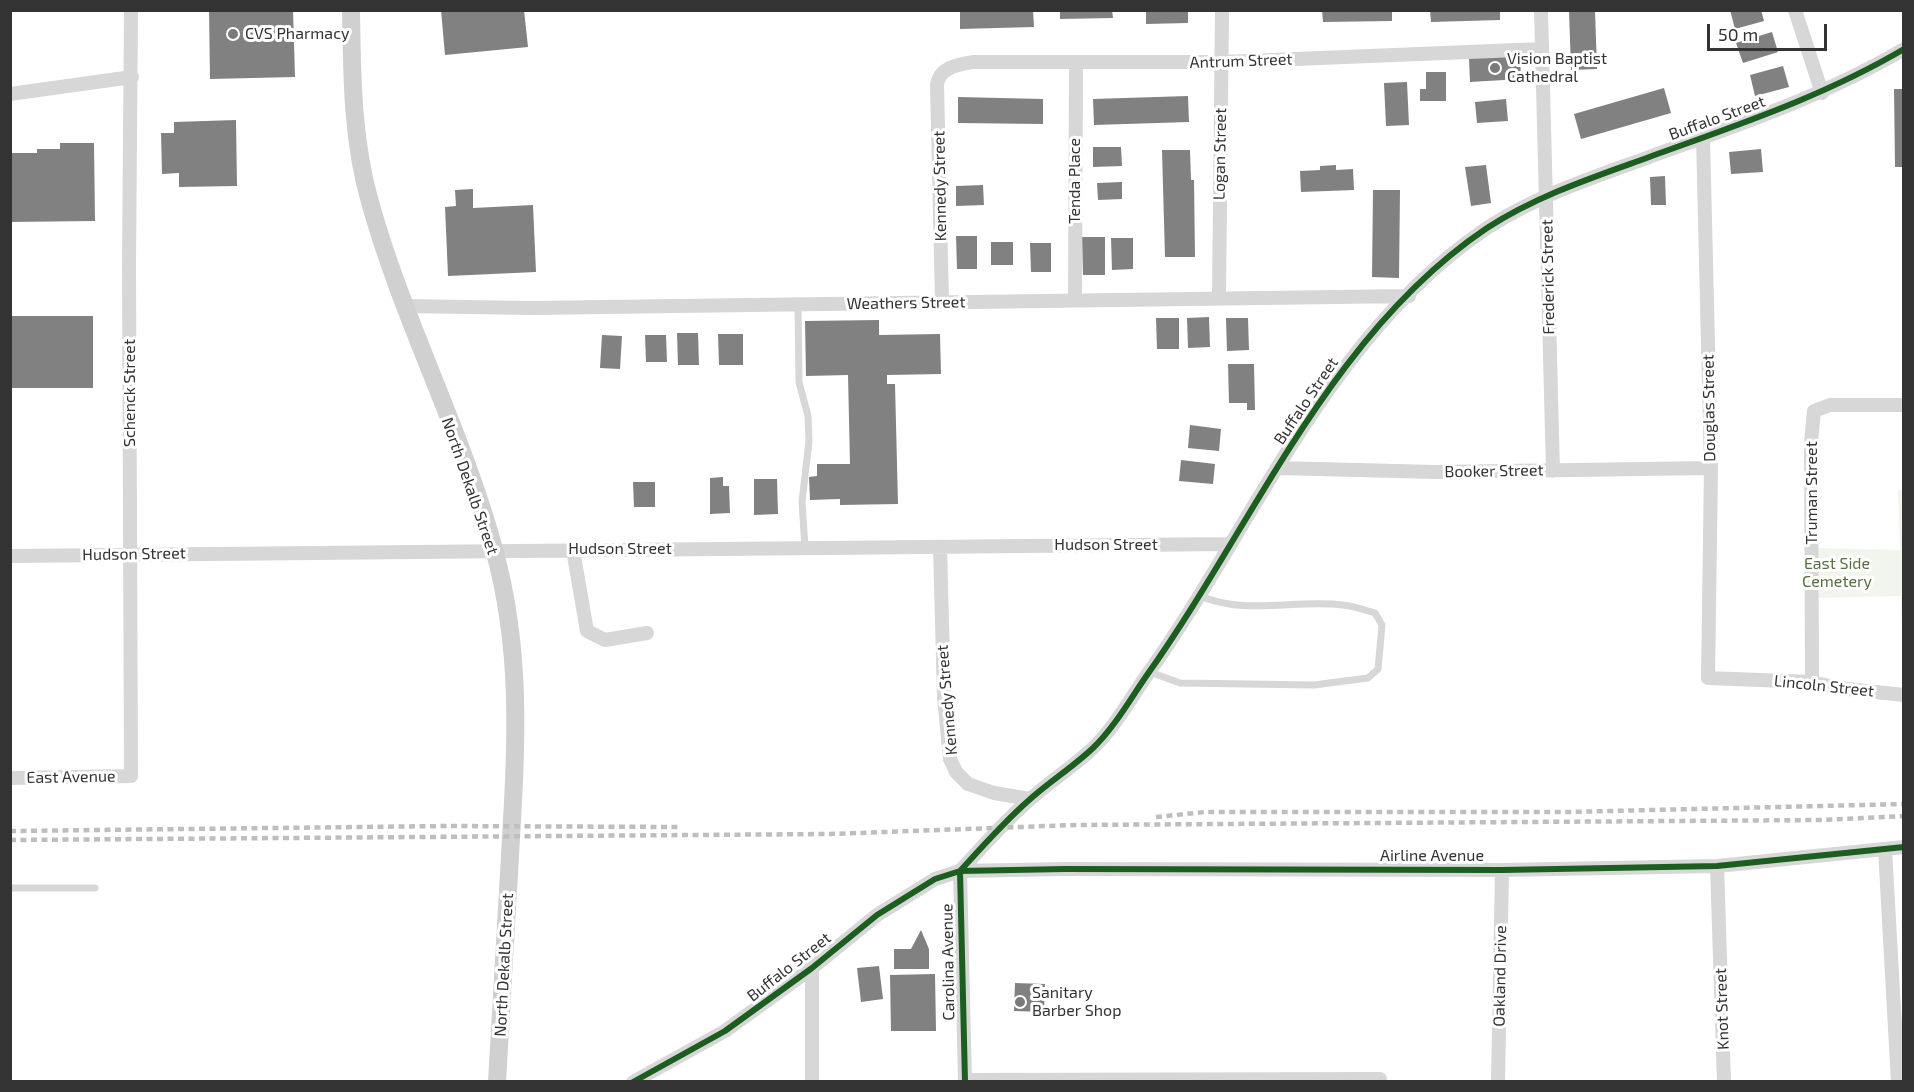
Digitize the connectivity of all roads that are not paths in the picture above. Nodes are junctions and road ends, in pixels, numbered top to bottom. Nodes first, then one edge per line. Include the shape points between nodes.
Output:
1 (131, 10) edge
2 (351, 10) edge
3 (1222, 10) edge
4 (1541, 10) edge
5 (1795, 10) edge
6 (1542, 49) junction
7 (1904, 49) edge
8 (1076, 62) junction
9 (1221, 62) junction
10 (943, 72) joint
11 (132, 77) junction
12 (1822, 93) junction
13 (10, 94) edge
14 (1703, 138) junction
15 (1547, 195) junction
16 (1409, 296) junction
17 (1219, 298) junction
18 (1075, 300) junction
19 (942, 302) junction
20 (798, 304) junction
21 (403, 306) junction
22 (1904, 405) edge
23 (1278, 468) junction
24 (1711, 468) junction
25 (1553, 471) junction
26 (1229, 544) junction
27 (940, 547) junction
28 (805, 548) junction
29 (494, 550) junction
30 (573, 550) junction
31 (131, 554) junction
32 (10, 556) edge
33 (1198, 595) junction
34 (647, 633) dead end
35 (1150, 672) junction
36 (1708, 678) joint
37 (1812, 682) junction
38 (1904, 695) edge
39 (131, 776) joint
40 (10, 778) edge
41 (1030, 799) junction
42 (1904, 847) edge
43 (1885, 849) junction
44 (1717, 866) junction
45 (1502, 870) junction
46 (960, 871) junction
47 (10, 888) edge
48 (95, 888) dead end
49 (812, 968) junction
50 (1380, 1078) dead end
51 (964, 1081) edge
52 (497, 1082) edge
53 (633, 1082) edge
54 (812, 1082) edge
55 (1498, 1082) edge
56 (1724, 1082) edge
57 (1898, 1082) edge

1 - 11 street, Schenck Street
2 - 21 main road, North Dekalb Street via 357,135 369,200
3 - 9 street, Logan Street
4 - 6 street, Frederick Street
5 - 12 street
6 - 9 street, Antrum Street
6 - 15 street, Frederick Street
7 - 12 street, Buffalo Street
8 - 9 street, Antrum Street
8 - 10 street, Antrum Street via 973,62
8 - 18 street, Tenda Place
9 - 17 street, Logan Street
10 - 19 street, Kennedy Street via 937,84
11 - 13 street
11 - 31 street, Schenck Street
12 - 14 street, Buffalo Street
14 - 15 street, Buffalo Street
14 - 24 street, Douglas Street
15 - 16 street, Buffalo Street via 1477,236
15 - 25 street, Frederick Street
16 - 17 street, Weathers Street
16 - 23 street, Buffalo Street via 1346,365
17 - 18 street, Weathers Street
18 - 19 street, Weathers Street
19 - 20 street, Weathers Street
20 - 21 street, Weathers Street
20 - 28 lane via 799,382 810,441 802,502
21 - 29 main road, North Dekalb Street via 468,471
22 - 37 street, Truman Street via 1830,405 1814,411
23 - 25 street, Booker Street
23 - 26 street, Buffalo Street
24 - 25 street, Booker Street
24 - 36 street, Douglas Street
26 - 27 street, Hudson Street
26 - 33 street, Buffalo Street
27 - 28 street, Hudson Street
27 - 41 street, Kennedy Street via 944,698 950,759 968,784
28 - 30 street, Hudson Street
29 - 30 street, Hudson Street
29 - 31 street, Hudson Street
29 - 52 main road, North Dekalb Street via 513,653 518,728
30 - 34 street via 587,631 605,640
31 - 32 street, Hudson Street
31 - 39 street, Schenck Street
33 - 35 street, Buffalo Street
33 - 35 lane via 1208,600 1268,607 1344,605 1375,613 1382,625 1377,669 1368,678 1314,685 1180,684
35 - 41 street, Buffalo Street via 1095,746
36 - 37 street, Lincoln Street
37 - 38 street, Lincoln Street
39 - 40 street, East Avenue
41 - 46 street
42 - 43 street, Airline Avenue
43 - 44 street, Airline Avenue
43 - 57 street
44 - 45 street, Airline Avenue
44 - 56 street, Knot Street
45 - 46 street, Airline Avenue
45 - 55 street, Oakland Drive
46 - 49 street, Buffalo Street via 935,879 877,915
46 - 51 street, Carolina Avenue
47 - 48 lane
49 - 53 street, Buffalo Street via 725,1031
49 - 54 street
50 - 51 street

